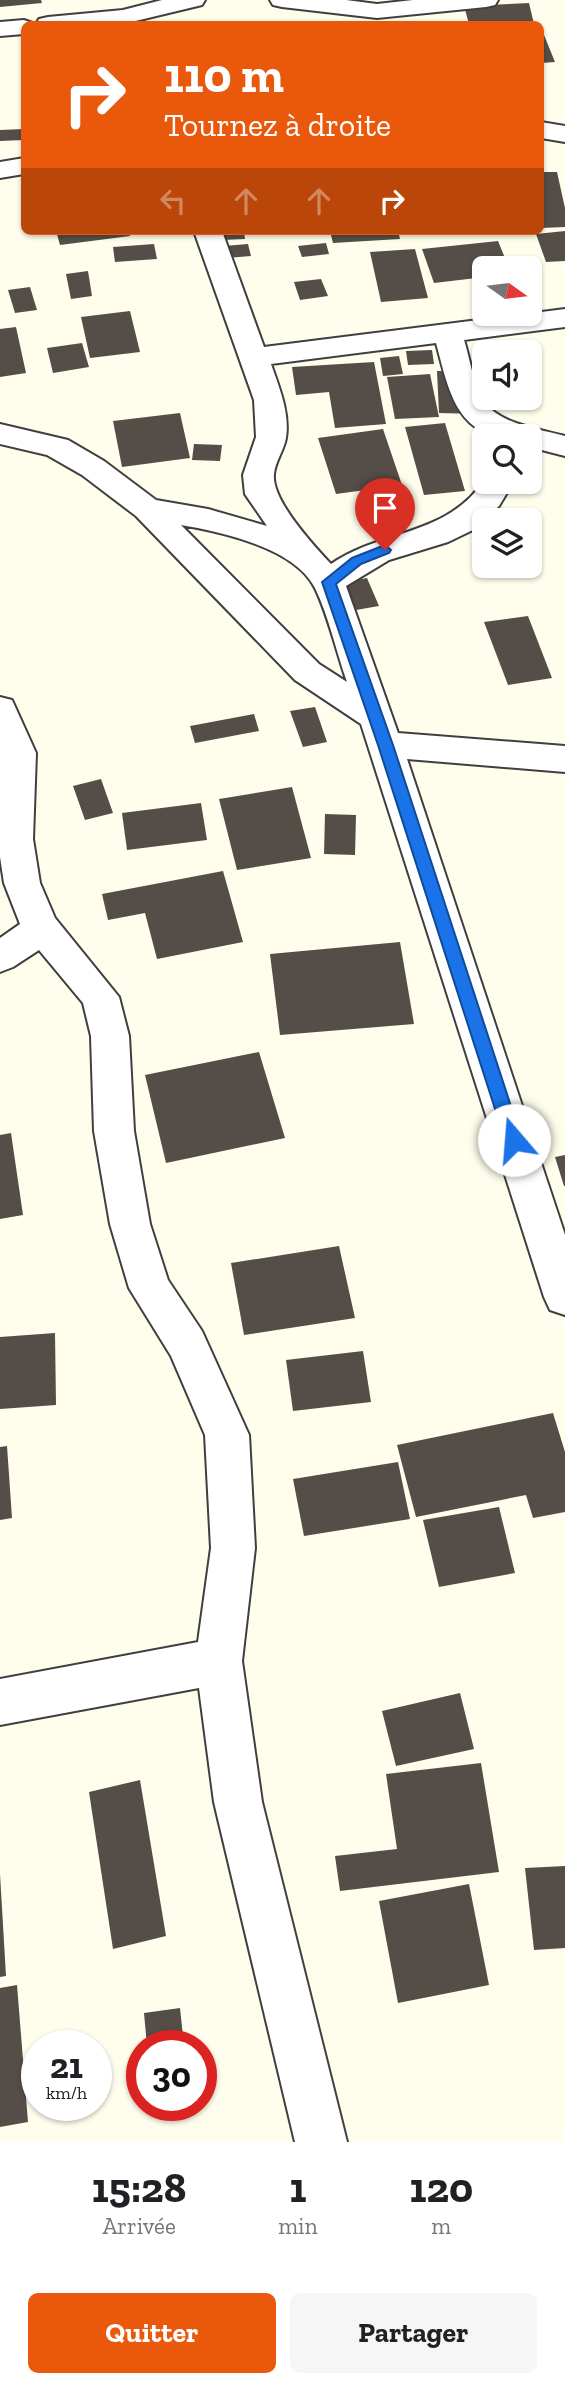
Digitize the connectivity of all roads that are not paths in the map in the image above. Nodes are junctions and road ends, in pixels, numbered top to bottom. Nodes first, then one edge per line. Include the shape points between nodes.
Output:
1 (193, 0) edge
2 (282, 0) edge
3 (486, 0) edge
4 (121, 14) edge
5 (70, 21) edge
6 (21, 27) edge
7 (0, 29) edge
8 (544, 130) edge
9 (565, 134) edge
10 (21, 166) edge
11 (0, 170) edge
12 (209, 235) edge
13 (565, 318) edge
14 (447, 333) junction
15 (254, 357) junction
16 (496, 424) edge
17 (0, 434) edge
18 (542, 440) edge
19 (565, 446) edge
20 (492, 494) edge
21 (148, 509) junction
22 (300, 551) junction
23 (329, 582) junction
24 (2, 717) edge
25 (381, 731) junction
26 (565, 759) edge
27 (42, 928) junction
28 (0, 957) edge
29 (565, 1297) edge
30 (219, 1661) junction
31 (0, 1702) edge
32 (321, 2142) edge

1 - 4 street
2 - 3 street via 377,11
4 - 5 street
6 - 7 street
8 - 9 street
10 - 11 street
12 - 15 street
13 - 14 street
14 - 15 street
14 - 16 street via 470,406
15 - 22 street via 269,400 271,437 258,486
17 - 21 street via 57,447
18 - 19 street
20 - 23 street via 484,508 444,533 357,561
21 - 22 street via 240,526
21 - 25 street via 307,672
22 - 23 street
23 - 25 street
24 - 27 street via 19,753 15,839 22,883
25 - 26 street
25 - 29 street
27 - 28 street
27 - 30 street via 100,997 110,1036 114,1131 130,1224 150,1288 187,1344 228,1435 233,1548
30 - 31 street
30 - 32 street via 238,1802

